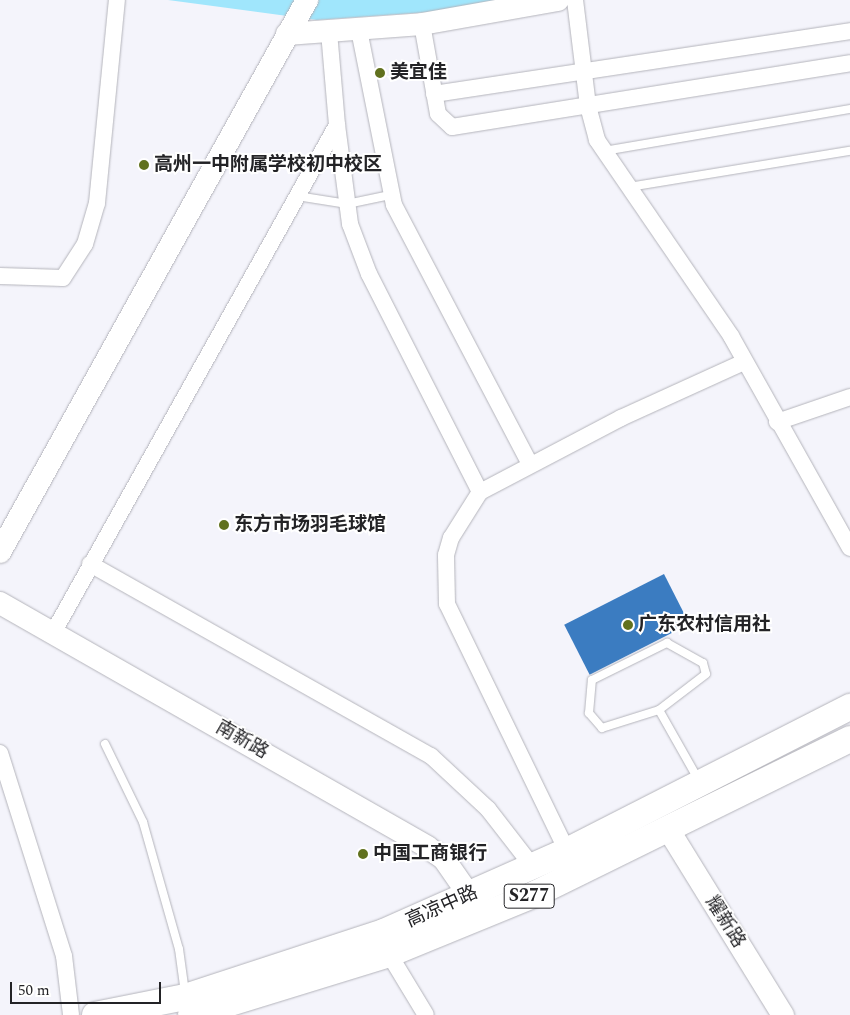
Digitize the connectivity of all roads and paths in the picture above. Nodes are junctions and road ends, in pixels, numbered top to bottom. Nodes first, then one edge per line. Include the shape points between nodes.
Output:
1 (117, 0) edge
2 (307, 0) edge
3 (558, 0) edge
4 (575, 0) edge
5 (422, 24) junction
6 (291, 27) junction
7 (359, 30) junction
8 (850, 31) edge
9 (329, 32) junction
10 (850, 63) edge
11 (584, 70) junction
12 (434, 94) junction
13 (588, 106) junction
14 (850, 109) edge
15 (336, 125) junction
16 (604, 151) junction
17 (850, 151) edge
18 (627, 188) junction
19 (390, 195) junction
20 (295, 196) junction
21 (347, 204) junction
22 (0, 276) edge
23 (744, 362) junction
24 (850, 396) edge
25 (777, 422) junction
26 (530, 464) junction
27 (480, 492) junction
28 (850, 548) edge
29 (0, 552) edge
30 (90, 564) junction
31 (0, 603) edge
32 (52, 633) junction
33 (850, 706) edge
34 (659, 710) junction
35 (850, 738) edge
36 (105, 744) dead end
37 (0, 753) edge
38 (701, 785) junction
39 (668, 829) junction
40 (567, 851) junction
41 (533, 867) junction
42 (469, 895) junction
43 (389, 954) junction
44 (188, 1006) edge
45 (71, 1015) edge
46 (95, 1015) edge
47 (426, 1015) edge
48 (783, 1015) edge

1 - 22 street via 97,203 83,250 63,278
2 - 6 street
3 - 5 street
4 - 11 street
5 - 7 street
5 - 12 street
6 - 9 street
6 - 29 street
7 - 9 street
7 - 19 street
8 - 11 street
9 - 15 street
10 - 13 street
11 - 12 street
11 - 13 street
12 - 13 street via 441,120 452,127
13 - 16 street
14 - 16 lane
15 - 20 street
15 - 21 street
16 - 18 street
17 - 18 lane
18 - 23 street
19 - 21 lane
19 - 26 street
20 - 21 lane
20 - 30 street
21 - 27 street via 369,274
23 - 25 street
23 - 26 street
24 - 25 street
25 - 28 street
26 - 27 street
27 - 40 street via 451,538 446,555 447,604
30 - 32 street
30 - 41 street via 431,756 488,809
31 - 32 street, 南新路
32 - 42 street, 南新路 via 428,847 444,859
33 - 38 main road, 高凉中路 / S277
34 - 34 lane via 706,674 703,663 686,650 667,643 592,680 589,713 602,728
34 - 38 lane
35 - 39 main road, 高凉中路 / S277
36 - 44 lane via 143,822 179,950
37 - 45 street via 64,956
38 - 40 main road, 高凉中路 / S277
39 - 43 main road, 高凉中路 / S277 via 535,894
39 - 48 street, 耀新路
40 - 41 main road, 高凉中路 / S277
41 - 42 main road, 高凉中路 / S277
42 - 44 main road, 高凉中路 / S277 via 376,935
43 - 44 main road, 高凉中路 / S277
43 - 47 street
44 - 46 main road, 高凉中路 / S277

